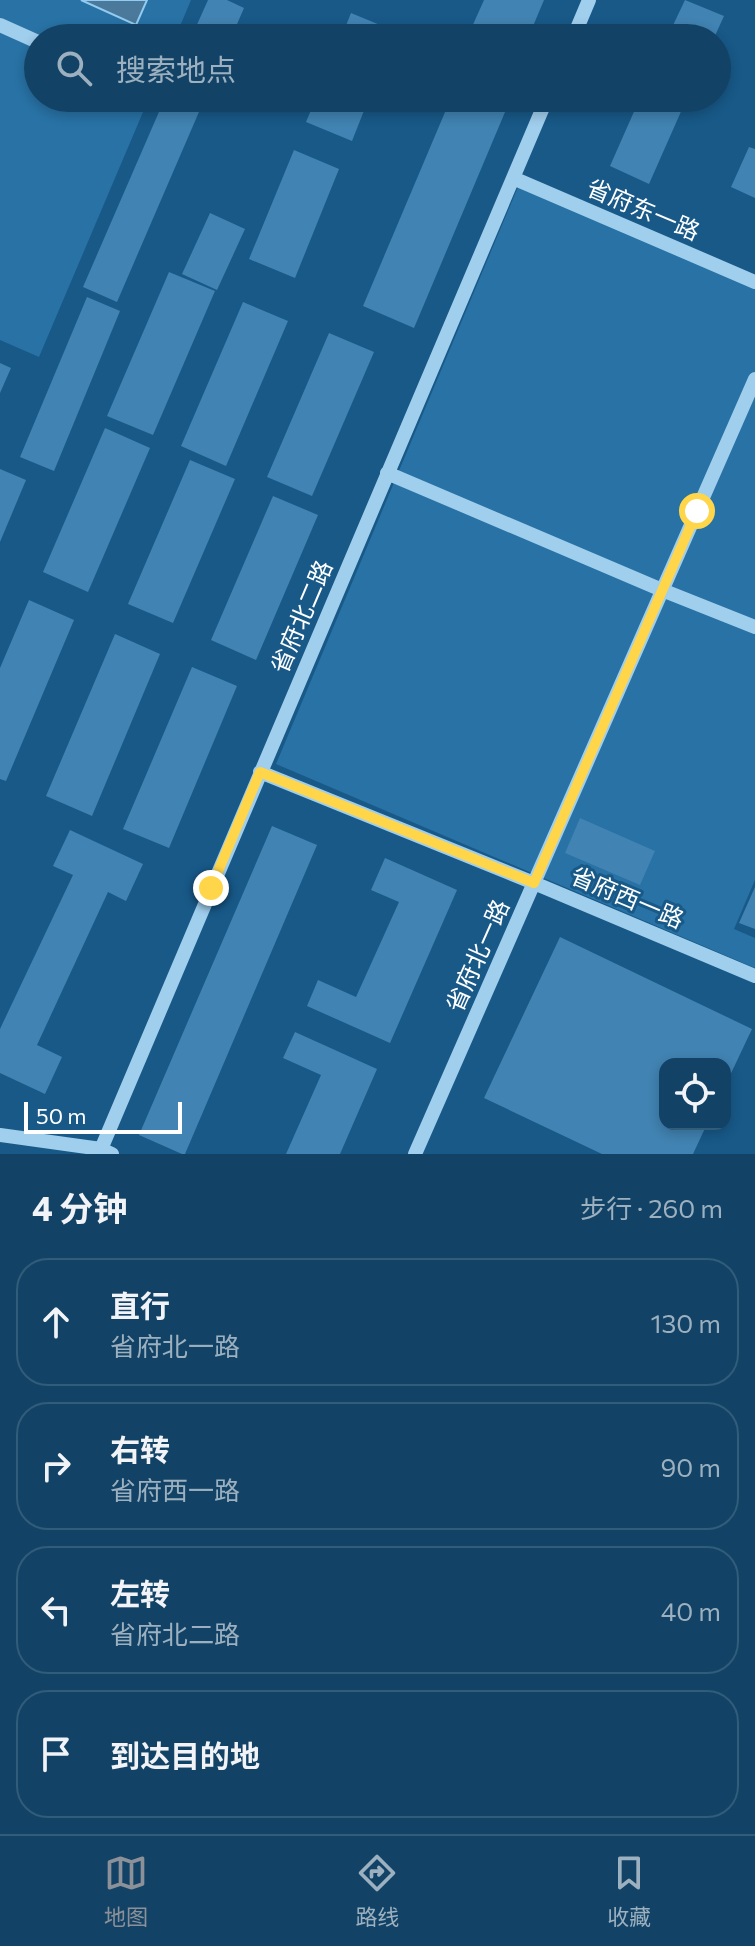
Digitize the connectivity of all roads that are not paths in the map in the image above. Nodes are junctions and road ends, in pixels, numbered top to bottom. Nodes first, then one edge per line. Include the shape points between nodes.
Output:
1 (589, 0) edge
2 (579, 24) edge
3 (0, 25) edge
4 (24, 36) edge
5 (541, 112) edge
6 (513, 178) junction
7 (755, 282) edge
8 (755, 379) edge
9 (387, 473) junction
10 (662, 590) junction
11 (755, 627) edge
12 (260, 772) junction
13 (534, 883) junction
14 (755, 976) edge
15 (0, 1135) edge
16 (104, 1152) edge
17 (415, 1154) edge

1 - 2 street
3 - 4 street
5 - 6 street, 省府北二路
6 - 7 street, 省府东一路
6 - 9 street, 省府北二路
8 - 10 street, 省府北一路
9 - 10 street
9 - 12 street, 省府北二路
10 - 11 street
10 - 13 street, 省府北一路
12 - 13 street, 省府西一路
12 - 16 street, 省府北二路
13 - 14 street, 省府西一路
13 - 17 street, 省府北一路
15 - 16 street

